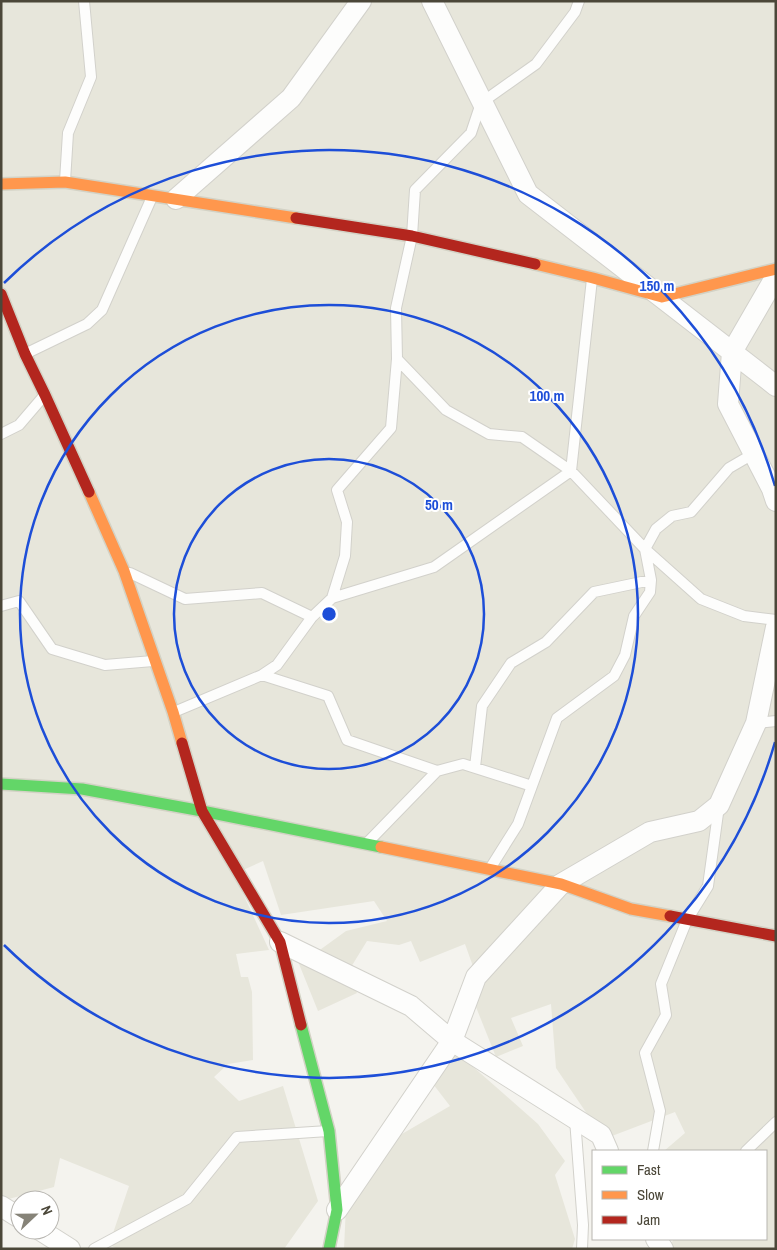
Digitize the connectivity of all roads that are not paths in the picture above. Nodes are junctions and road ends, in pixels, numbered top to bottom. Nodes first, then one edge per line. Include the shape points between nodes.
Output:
1 (84, 1) edge
2 (361, 1) edge
3 (432, 1) edge
4 (579, 1) edge
5 (481, 103) junction
6 (64, 182) junction
7 (1, 184) edge
8 (153, 196) junction
9 (176, 199) junction
10 (412, 236) junction
11 (776, 269) edge
12 (776, 276) edge
13 (592, 278) junction
14 (1, 294) edge
15 (662, 297) junction
16 (732, 352) junction
17 (24, 354) junction
18 (398, 358) junction
19 (776, 386) edge
20 (45, 395) junction
21 (1, 434) edge
22 (753, 454) junction
23 (572, 471) junction
24 (776, 501) edge
25 (645, 549) junction
26 (124, 570) junction
27 (651, 580) junction
28 (332, 598) junction
29 (1, 606) edge
30 (312, 616) junction
31 (776, 620) edge
32 (776, 627) edge
33 (156, 661) junction
34 (262, 675) junction
35 (173, 712) junction
36 (776, 721) edge
37 (756, 723) junction
38 (474, 767) junction
39 (437, 771) junction
40 (1, 784) edge
41 (532, 786) junction
42 (719, 805) junction
43 (202, 811) junction
44 (366, 845) junction
45 (489, 870) junction
46 (561, 884) junction
47 (686, 920) junction
48 (776, 936) edge
49 (280, 942) junction
50 (452, 1041) junction
51 (575, 1119) junction
52 (776, 1122) edge
53 (329, 1131) junction
54 (608, 1150) edge
55 (653, 1150) edge
56 (747, 1150) edge
57 (337, 1210) junction
58 (56, 1240) edge
59 (70, 1249) edge
60 (94, 1249) edge
61 (329, 1249) edge
62 (582, 1249) edge

1 - 6 lane via 91,77 68,133
2 - 9 street via 291,98
3 - 5 street
4 - 5 lane via 575,12 536,64
5 - 10 lane via 472,133 414,190
5 - 15 street via 528,194
6 - 7 street
6 - 8 street
8 - 9 street
8 - 17 lane via 102,310 87,324
9 - 10 street
10 - 13 street
10 - 18 lane via 396,308
11 - 15 street
12 - 16 street
13 - 15 street
13 - 23 lane
14 - 17 street
15 - 16 street
16 - 19 street
16 - 22 street via 728,404
17 - 20 street
18 - 23 lane via 446,410 489,434 522,437
18 - 28 lane via 391,428 337,490 347,522 346,556
20 - 21 lane via 19,425
20 - 26 street
22 - 24 street
22 - 25 lane via 729,468 691,512 672,516 656,529
23 - 25 lane
23 - 28 lane via 434,567
25 - 27 lane
25 - 31 lane via 701,599 744,616
26 - 30 lane via 185,599 262,594
26 - 33 street
27 - 38 lane via 594,592 546,642 511,663 482,706
27 - 41 lane via 650,592 634,616 625,655 614,676 557,718
28 - 30 lane
29 - 33 lane via 18,601 52,649 105,664
30 - 34 lane via 277,665
32 - 37 street
33 - 35 street
34 - 35 lane
34 - 39 lane via 328,696 347,740
35 - 43 street
36 - 37 lane
37 - 42 street
38 - 39 lane via 463,764
38 - 41 lane
39 - 44 lane
40 - 43 street via 82,789
41 - 45 lane via 518,824
42 - 46 street via 699,821 650,832
42 - 47 lane via 708,886
43 - 44 street
43 - 49 street
44 - 45 street
45 - 46 street
46 - 47 street via 632,910
46 - 50 street via 476,977
47 - 48 street
47 - 55 lane via 661,984 666,1015 645,1053 660,1111
49 - 50 street via 411,1006
49 - 53 street
50 - 51 street
50 - 57 street
51 - 54 street via 601,1135
51 - 62 lane
52 - 56 lane
53 - 57 street
53 - 60 lane via 237,1137 187,1199
57 - 61 street
58 - 59 street

